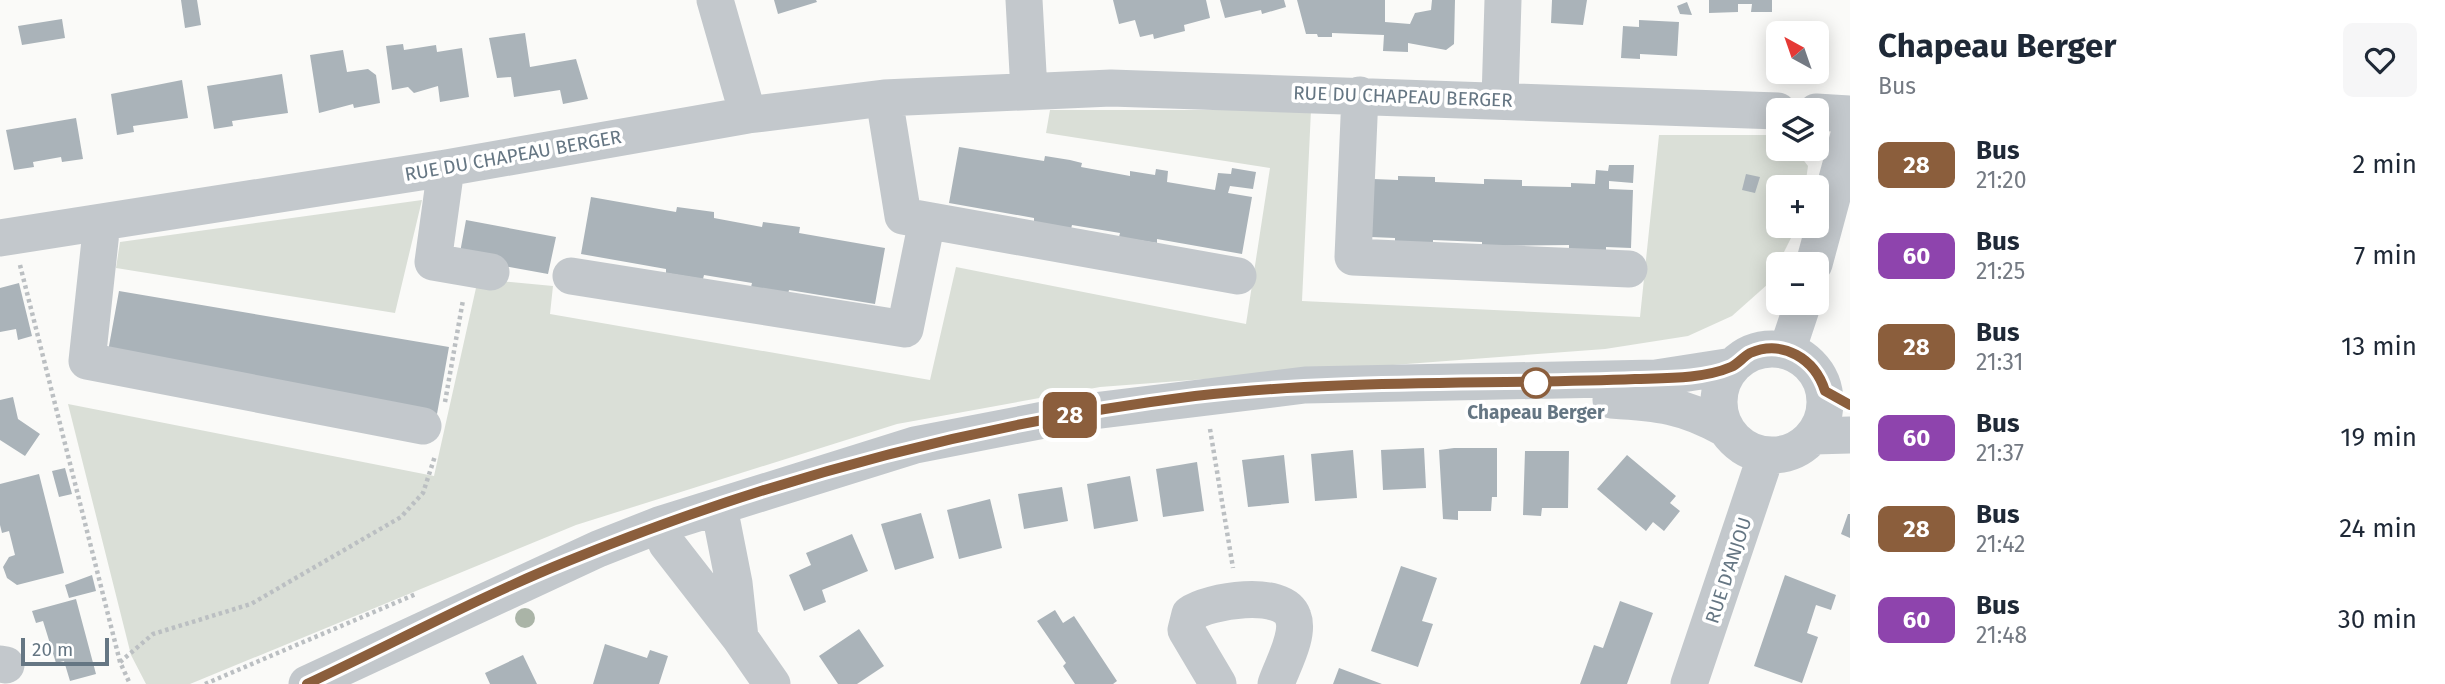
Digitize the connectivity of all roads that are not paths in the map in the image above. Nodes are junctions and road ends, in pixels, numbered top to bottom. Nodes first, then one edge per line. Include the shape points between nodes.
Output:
1 (715, 0) edge
2 (1024, 0) edge
3 (1503, 0) edge
4 (1029, 91) junction
5 (1360, 95) junction
6 (884, 99) junction
7 (1500, 99) junction
8 (1766, 110) edge
9 (1829, 113) edge
10 (1850, 114) edge
11 (748, 115) junction
12 (1850, 131) edge
13 (446, 168) junction
14 (927, 220) junction
15 (102, 222) junction
16 (9, 246) edge
17 (1817, 252) edge
18 (1629, 269) dead end
19 (480, 270) road end
20 (571, 276) dead end
21 (1238, 276) dead end
22 (1799, 315) edge
23 (1787, 351) junction
24 (1733, 366) junction
25 (1521, 383) junction
26 (1837, 398) edge
27 (431, 428) road end
28 (1726, 429) junction
29 (1850, 435) edge
30 (1814, 436) junction
31 (1766, 455) junction
32 (719, 507) junction
33 (659, 525) junction
34 (740, 638) junction
35 (307, 684) edge
36 (772, 684) edge
37 (1218, 684) edge
38 (1276, 684) edge
39 (1689, 684) edge

1 - 11 street
2 - 4 street
3 - 7 street
4 - 5 street, RUE DU CHAPEAU BERGER via 1111,88
4 - 6 street, RUE DU CHAPEAU BERGER
5 - 7 street, RUE DU CHAPEAU BERGER
5 - 18 street via 1353,257
6 - 11 street, RUE DU CHAPEAU BERGER
6 - 14 street via 903,216
7 - 8 street, RUE DU CHAPEAU BERGER
9 - 10 street
11 - 13 street, RUE DU CHAPEAU BERGER
12 - 17 street
13 - 15 street, RUE DU CHAPEAU BERGER
13 - 19 street via 433,262
14 - 20 street via 905,330
14 - 21 street
15 - 16 street, RUE DU CHAPEAU BERGER
15 - 27 street via 87,362
22 - 23 street
23 - 24 street via 1752,352
23 - 26 street via 1812,366
24 - 25 street via 1656,378
24 - 28 street via 1720,389
25 - 28 street via 1563,394 1677,407
25 - 32 street via 1304,385 1086,412 915,445
26 - 30 street via 1826,407
28 - 31 street via 1738,444
29 - 30 street
30 - 31 street via 1787,453
31 - 39 street, RUE D'ANJOU
32 - 33 street
32 - 34 street
33 - 34 street via 667,544
33 - 35 street via 564,562
34 - 36 street
37 - 38 street via 1186,630 1189,614 1202,605 1272,599 1293,616 1294,632

